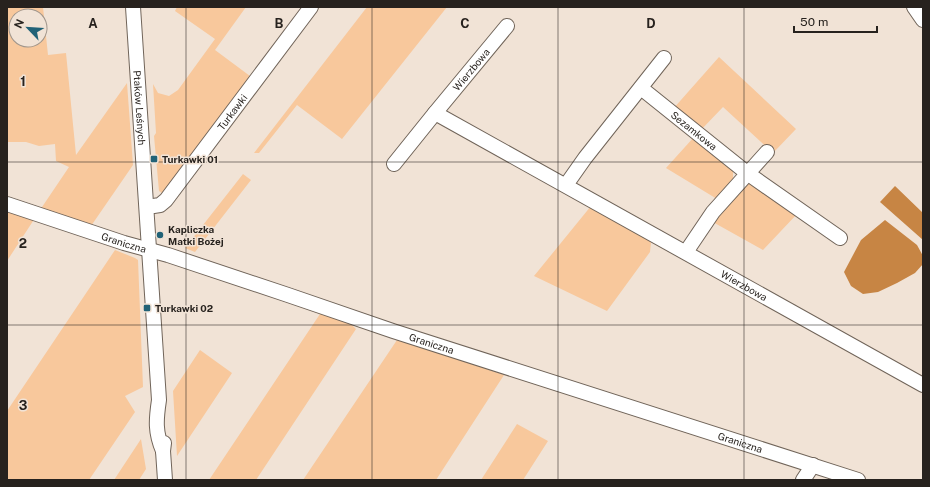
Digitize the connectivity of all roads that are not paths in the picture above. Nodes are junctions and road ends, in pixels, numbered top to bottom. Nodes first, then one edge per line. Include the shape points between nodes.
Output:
1 (133, 7) edge
2 (311, 7) edge
3 (914, 7) edge
4 (923, 20) edge
5 (506, 26) dead end
6 (664, 58) dead end
7 (641, 88) junction
8 (435, 113) junction
9 (766, 152) dead end
10 (394, 164) dead end
11 (747, 173) junction
12 (566, 185) junction
13 (7, 204) edge
14 (147, 207) junction
15 (840, 238) dead end
16 (150, 250) junction
17 (686, 252) junction
18 (923, 385) edge
19 (813, 465) junction
20 (165, 480) edge
21 (803, 480) edge
22 (858, 480) edge

1 - 14 street, Ptaków Leśnych
2 - 14 street, Turkawki via 166,200 157,206
3 - 4 street
5 - 8 street, Wierzbowa
6 - 7 street
7 - 11 street, Sezamkowa
7 - 12 street
8 - 10 street, Wierzbowa
8 - 12 street, Wierzbowa
9 - 11 street
11 - 15 street, Sezamkowa
11 - 17 street via 713,212
12 - 17 street, Wierzbowa
13 - 16 street, Graniczna
14 - 16 street, Ptaków Leśnych
16 - 19 street, Graniczna via 393,331
16 - 20 street, Ptaków Leśnych via 159,400 164,413
17 - 18 street, Wierzbowa
19 - 21 street
19 - 22 street, Graniczna

